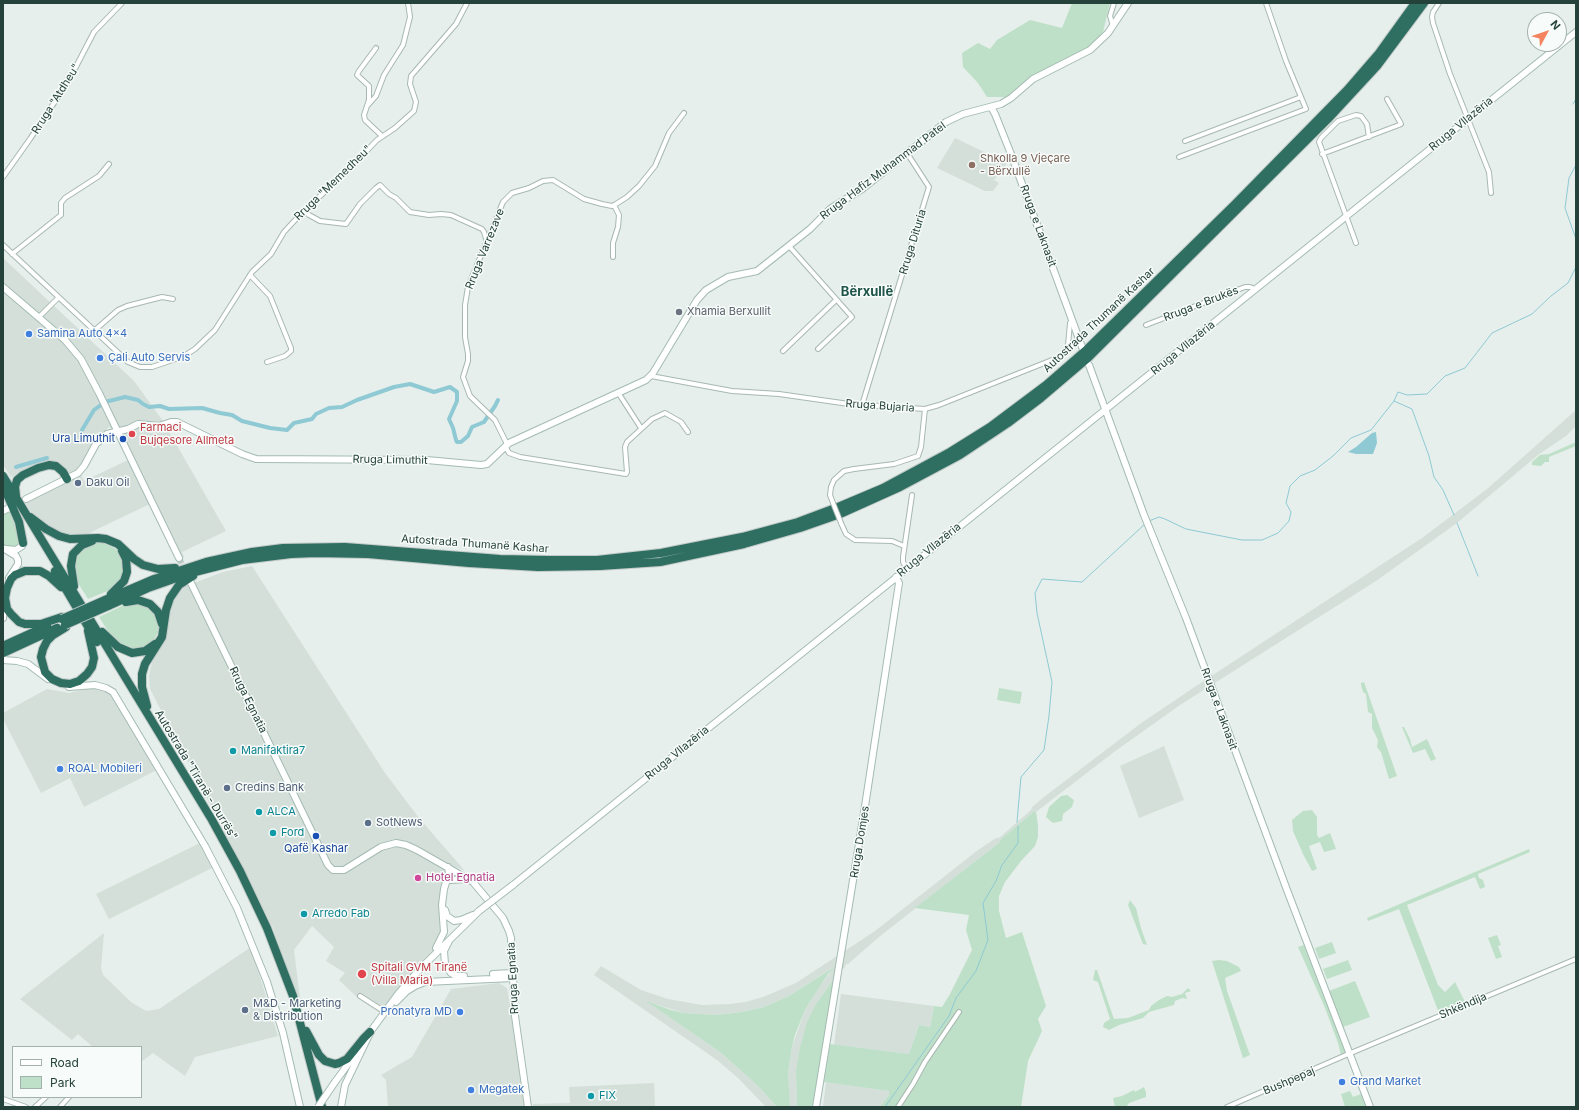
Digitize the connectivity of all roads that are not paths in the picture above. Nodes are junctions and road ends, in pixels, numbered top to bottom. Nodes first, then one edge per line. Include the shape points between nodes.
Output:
1 (122, 3) edge
2 (408, 3) edge
3 (467, 3) edge
4 (1114, 3) edge
5 (1128, 3) edge
6 (1266, 3) edge
7 (1416, 3) edge
8 (1424, 3) edge
9 (1439, 3) edge
10 (1113, 26) junction
11 (1576, 32) edge
12 (376, 48) dead end
13 (1301, 97) junction
14 (1387, 99) dead end
15 (368, 104) junction
16 (991, 107) junction
17 (684, 113) dead end
18 (1468, 119) junction
19 (382, 136) junction
20 (1369, 137) junction
21 (1185, 141) dead end
22 (907, 153) junction
23 (1322, 154) junction
24 (1179, 158) dead end
25 (109, 164) dead end
26 (3, 177) edge
27 (1491, 193) dead end
28 (614, 205) junction
29 (305, 211) junction
30 (1347, 216) junction
31 (487, 242) junction
32 (1356, 243) dead end
33 (3, 245) edge
34 (789, 246) junction
35 (12, 254) junction
36 (614, 257) dead end
37 (250, 275) junction
38 (3, 287) edge
39 (1255, 289) junction
40 (58, 298) junction
41 (173, 300) dead end
42 (836, 300) junction
43 (39, 317) junction
44 (1072, 321) junction
45 (1146, 325) dead end
46 (95, 330) junction
47 (1082, 347) dead end
48 (818, 349) dead end
49 (783, 351) dead end
50 (267, 362) dead end
51 (1089, 364) dead end
52 (651, 376) junction
53 (619, 394) junction
54 (862, 405) junction
55 (925, 409) junction
56 (1105, 410) junction
57 (641, 428) junction
58 (116, 430) junction
59 (688, 432) dead end
60 (506, 445) junction
61 (3, 476) edge
62 (67, 479) junction
63 (3, 485) edge
64 (912, 495) dead end
65 (22, 503) junction
66 (23, 543) junction
67 (904, 546) junction
68 (3, 548) edge
69 (266, 554) junction
70 (254, 555) junction
71 (179, 558) tunnel mouth
72 (18, 564) junction
73 (906, 568) junction
74 (896, 577) junction
75 (191, 583) dead end
76 (3, 590) edge
77 (68, 593) junction
78 (79, 599) junction
79 (106, 603) junction
80 (3, 609) edge
81 (87, 615) junction
82 (3, 618) edge
83 (64, 622) junction
84 (3, 646) edge
85 (3, 653) edge
86 (3, 660) edge
87 (173, 757) junction
88 (448, 867) junction
89 (455, 871) junction
90 (468, 879) junction
91 (449, 881) junction
92 (478, 913) junction
93 (453, 935) junction
94 (430, 957) junction
95 (1576, 958) edge
96 (512, 960) junction
97 (513, 975) junction
98 (500, 976) junction
99 (513, 990) junction
100 (360, 996) dead end
101 (385, 1012) junction
102 (959, 1012) dead end
103 (301, 1024) junction
104 (370, 1032) junction
105 (1350, 1054) junction
106 (45, 1098) edge
107 (68, 1098) edge
108 (3, 1099) edge
109 (26, 1107) edge
110 (35, 1107) edge
111 (60, 1107) edge
112 (300, 1107) edge
113 (317, 1107) edge
114 (322, 1107) edge
115 (341, 1107) edge
116 (528, 1107) edge
117 (816, 1107) edge
118 (898, 1107) edge
119 (1227, 1107) edge
120 (1370, 1107) edge

1 - 26 street, Rruga "Atdheu" via 94,32 68,82
2 - 15 street via 410,16 403,45 383,78 376,96
3 - 19 street, Rruga "Memedheu" via 456,24 410,76 416,102 414,111
4 - 10 street via 1110,16
5 - 10 main road, Rruga Hafiz Muhammad Patel
6 - 13 street
7 - 69 highway, Autostrada Thumanë Kashar via 1347,90 1085,352 996,423 906,476 838,508 791,524 719,543 624,558 500,559 385,549 327,547 298,547
8 - 69 highway, Autostrada Thumanë Kashar via 1377,66 1328,119 1072,373 1008,423 960,454 900,487 840,514 800,528 723,549 660,562 538,567 345,553
9 - 18 street via 1433,12 1433,23
10 - 16 main road, Rruga Hafiz Muhammad Patel via 1090,50 1041,74 1011,98
11 - 18 main road, Rruga Vllazëria
12 - 15 street via 358,75 369,86
13 - 21 street
13 - 24 street via 1306,109
14 - 20 street via 1401,124
15 - 19 street via 365,120
16 - 22 main road, Rruga Hafiz Muhammad Patel via 963,114 946,122
16 - 44 main road, Rruga e Laknasit via 1011,154
17 - 28 street via 669,133 655,166 639,186
18 - 27 street via 1489,172
18 - 30 main road, Rruga Vllazëria
19 - 29 street, Rruga "Memedheu"
20 - 23 street
20 - 23 street via 1368,127 1361,116 1356,115 1342,120 1320,140
22 - 34 main road, Rruga Hafiz Muhammad Patel via 862,189 830,208
22 - 54 street, Rruga Dituria via 929,187
23 - 30 street
25 - 35 street via 99,176 65,198 61,203 61,215
28 - 31 street, Rruga Varrezave via 584,199 553,180 543,181 512,193 503,202
28 - 36 street via 619,215 613,243
29 - 31 street via 320,221 346,224 360,204 380,186 410,212 451,215 482,229
29 - 37 street, Rruga "Memedheu" via 284,232 271,254
30 - 32 street
30 - 39 main road, Rruga Vllazëria
31 - 60 street, Rruga Varrezave via 468,287 465,305 468,361 463,377 470,396 495,420
33 - 35 street, Rruga "Memedheu"
34 - 42 street
34 - 52 main road, Rruga Hafiz Muhammad Patel via 757,271 728,277 706,290 692,307
35 - 40 street, Rruga "Memedheu"
37 - 46 street, Rruga "Memedheu" via 215,330 195,349 178,359 152,367 134,365 124,359
37 - 50 street via 270,296 291,348 285,356
38 - 43 main road
39 - 45 street, Rruga e Brukës via 1245,287
39 - 56 main road, Rruga Vllazëria
40 - 43 street
40 - 46 street, Rruga "Memedheu"
41 - 46 street via 162,297 127,306 118,310
42 - 48 street via 852,318
42 - 49 street
43 - 58 main road via 65,340 85,365
44 - 47 main road, Rruga e Laknasit
44 - 55 street, Rruga Bujaria via 1068,345 1062,356
51 - 56 main road, Rruga e Laknasit
52 - 53 main road, Rruga Limuthit via 641,384
52 - 54 street, Rruga Bujaria via 732,391 779,394
53 - 57 street
53 - 60 main road, Rruga Limuthit
54 - 55 street, Rruga Bujaria
55 - 67 street, bridge via 918,456 894,464 844,471 834,480 831,487 830,495 846,534 855,540 892,541
56 - 73 main road, Rruga Vllazëria
56 - 105 main road, Rruga e Laknasit
57 - 59 street via 665,413 681,422
57 - 60 street via 625,447 626,474 520,457 509,453
58 - 60 main road, Rruga Limuthit via 128,429 138,424 154,426 177,422 242,454 261,459 427,460 481,466
58 - 62 main road via 99,440 81,470
58 - 71 main road
61 - 65 highway, Autostrada "Tiranë - Durrës"
62 - 65 main road
62 - 65 highway via 61,469 53,465 26,473 16,484 16,494
63 - 66 highway via 20,522
63 - 77 highway, Autostrada "Tiranë - Durrës"
64 - 67 street
65 - 70 highway via 38,524 53,534 70,539 110,540 138,562 153,568 175,568 210,558
65 - 78 highway, Autostrada "Tiranë - Durrës"
66 - 68 main road via 16,550
66 - 72 main road
67 - 73 street via 903,562
68 - 72 main road via 18,558
69 - 70 highway, Autostrada Thumanë Kashar
70 - 79 highway, Autostrada Thumanë Kashar via 191,573
70 - 87 highway via 190,578 177,588 168,602 164,633 145,664 142,686 146,705
72 - 76 main road
73 - 74 main road, Rruga Vllazëria
74 - 92 main road, Rruga Vllazëria, bridge
74 - 117 main road, Rruga Domjes via 899,583
75 - 88 main road, Rruga Egnatia via 328,865 333,870 344,870 381,847 396,843 413,848
77 - 81 highway, Autostrada "Tiranë - Durrës"
77 - 83 highway via 44,574 30,570 15,575 8,583 5,593 7,609 20,622 35,625
78 - 79 highway via 72,579 73,554 82,545 97,540 107,541 117,546 124,554 127,572 124,582
78 - 81 highway, Autostrada "Tiranë - Durrës"
79 - 81 highway, Autostrada Thumanë Kashar, bridge
79 - 81 highway via 133,600 150,604 162,619 162,632 158,641 145,651 127,652 114,644
80 - 82 main road
81 - 83 highway, bridge
81 - 83 highway via 93,652 92,667 83,678 75,683 65,684 56,682 48,676 41,657 47,641
81 - 87 highway, Autostrada "Tiranë - Durrës"
81 - 113 highway, Autostrada "Tiranë - Durrës" via 248,898 286,992
83 - 84 highway
83 - 85 highway
86 - 112 main road via 17,660 28,664 61,686 95,685 110,690 116,696 205,846 237,908 267,982 283,1033
87 - 103 highway, Autostrada "Tiranë - Durrës" via 226,845 258,908
88 - 89 main road, Rruga Egnatia
88 - 91 main road
89 - 90 main road, Rruga Egnatia
89 - 91 main road
90 - 91 main road
90 - 96 main road, Rruga Egnatia via 479,888 508,926
91 - 92 main road via 446,892 447,916 457,921
91 - 94 main road via 442,905 444,932
92 - 93 main road
93 - 94 main road
93 - 98 main road via 447,944 444,957 445,964 452,973 461,976
94 - 101 main road
95 - 105 street, Shkëndija
96 - 97 main road, Rruga Egnatia
96 - 98 main road
97 - 98 main road
97 - 99 main road, Rruga Egnatia
98 - 99 main road
98 - 101 main road via 425,982 407,991
99 - 116 main road, Rruga Egnatia
100 - 101 street
101 - 104 main road
102 - 118 street
103 - 104 highway via 319,1055 325,1061 335,1064 347,1059
103 - 114 highway, Autostrada "Tiranë - Durrës"
104 - 113 main road, bridge
104 - 115 main road via 345,1085
105 - 119 street, Bushpepaj
105 - 120 main road, Rruga e Laknasit
106 - 110 street
107 - 111 street
108 - 109 street

